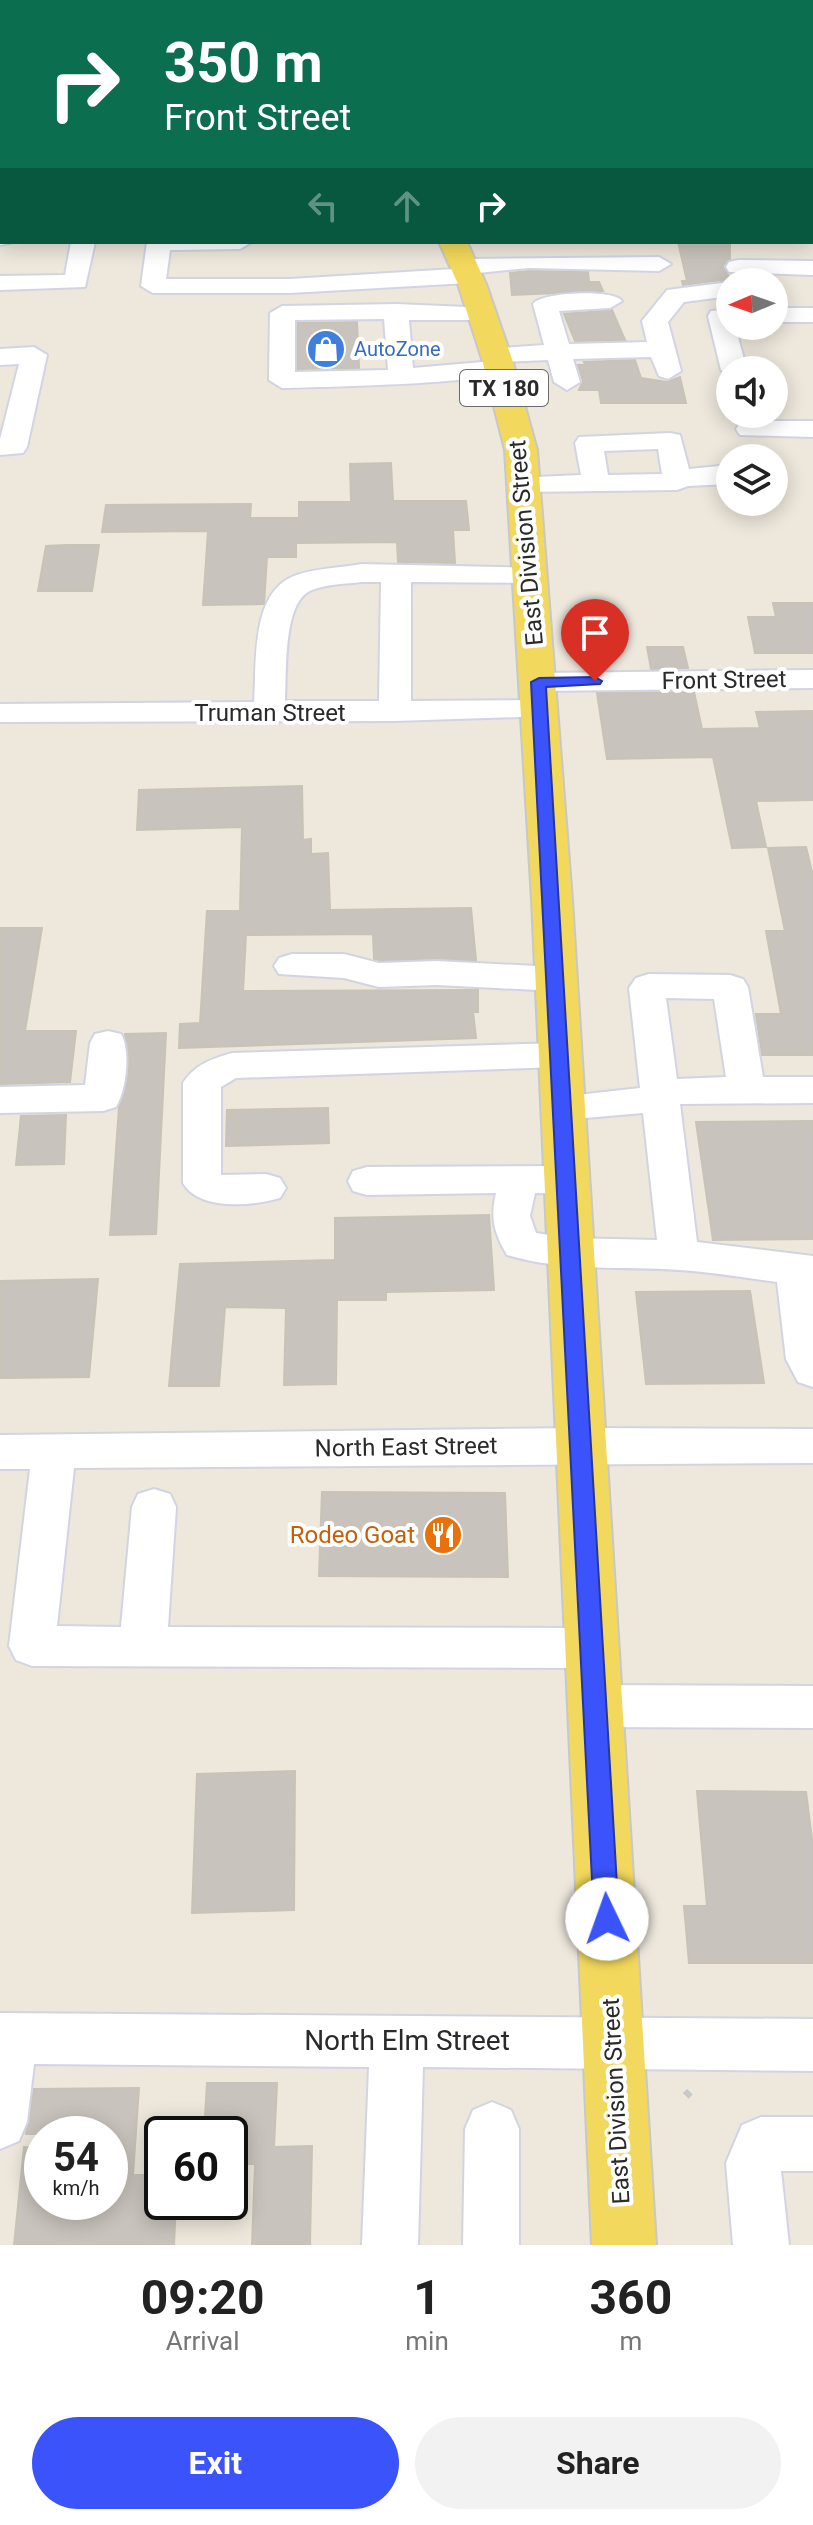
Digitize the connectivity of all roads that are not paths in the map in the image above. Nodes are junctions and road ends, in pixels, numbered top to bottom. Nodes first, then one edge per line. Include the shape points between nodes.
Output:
1 (83, 244) edge
2 (158, 244) edge
3 (256, 244) edge
4 (733, 244) edge
5 (458, 254) edge
6 (659, 264) dead end
7 (734, 268) edge
8 (813, 268) edge
9 (788, 272) edge
10 (0, 283) edge
11 (716, 284) edge
12 (256, 286) junction
13 (610, 301) dead end
14 (396, 311) junction
15 (482, 313) junction
16 (788, 315) edge
17 (813, 315) edge
18 (558, 352) junction
19 (0, 357) edge
20 (497, 361) junction
21 (401, 378) junction
22 (567, 382) dead end
23 (788, 426) edge
24 (813, 429) edge
25 (0, 447) edge
26 (594, 471) junction
27 (522, 472) junction
28 (716, 477) edge
29 (677, 478) junction
30 (396, 574) junction
31 (530, 574) junction
32 (813, 679) edge
33 (540, 696) junction
34 (395, 712) junction
35 (0, 713) edge
36 (269, 713) junction
37 (292, 966) dead end
38 (556, 979) junction
39 (108, 1043) dead end
40 (560, 1055) junction
41 (746, 1089) junction
42 (813, 1090) edge
43 (661, 1095) junction
44 (0, 1100) edge
45 (563, 1107) junction
46 (519, 1179) junction
47 (566, 1180) junction
48 (367, 1181) dead end
49 (266, 1188) dead end
50 (570, 1253) junction
51 (679, 1255) junction
52 (805, 1270) edge
53 (813, 1371) edge
54 (580, 1445) junction
55 (813, 1446) edge
56 (54, 1451) junction
57 (0, 1452) edge
58 (154, 1507) dead end
59 (143, 1645) junction
60 (591, 1648) junction
61 (595, 1706) junction
62 (813, 1707) edge
63 (6, 2038) edge
64 (397, 2040) junction
65 (613, 2041) junction
66 (813, 2045) edge
67 (0, 2122) edge
68 (492, 2129) dead end
69 (813, 2144) edge
70 (390, 2245) edge
71 (491, 2245) edge
72 (624, 2245) edge
73 (761, 2245) edge

1 - 10 street via 76,282
2 - 12 street via 153,286
3 - 12 street
4 - 7 street
5 - 6 street via 529,263
5 - 12 street
5 - 15 main road, East Division Street / TX 180
8 - 9 street
11 - 18 street via 676,295 655,321 665,360
13 - 18 street via 545,304
14 - 15 street
14 - 21 street
14 - 21 street via 282,313 282,380
15 - 20 main road, East Division Street / TX 180
16 - 17 street
18 - 20 street
18 - 22 street
19 - 25 street via 34,355 13,447
20 - 21 street
20 - 27 main road, East Division Street / TX 180
23 - 24 street
26 - 27 street
26 - 29 street
26 - 29 street via 589,443 670,441
27 - 31 main road, East Division Street / TX 180
28 - 29 street
30 - 31 street
30 - 34 street
30 - 36 street via 324,576 301,583 286,596 275,621
31 - 33 main road, East Division Street / TX 180
32 - 33 street, Front Street
33 - 34 street, Truman Street
33 - 38 main road, East Division Street / TX 180
34 - 36 street, Truman Street
35 - 36 street, Truman Street
37 - 38 street via 344,966 379,975
38 - 40 main road, East Division Street / TX 180
39 - 44 street via 103,1098
40 - 45 main road, East Division Street / TX 180
40 - 49 street via 232,1066 212,1074 202,1083 202,1183 216,1189
41 - 42 street
41 - 43 street
41 - 43 street via 730,987 654,985 647,988
43 - 45 street
43 - 51 street
45 - 47 main road, East Division Street / TX 180
46 - 47 street
46 - 48 street
46 - 50 street via 510,1216 521,1245
47 - 50 main road, East Division Street / TX 180
50 - 51 street
50 - 54 main road, East Division Street / TX 180
51 - 52 street
52 - 53 street via 807,1359
54 - 55 street, North East Street
54 - 56 street, North East Street
54 - 60 main road, East Division Street / TX 180
56 - 57 street, North East Street
56 - 59 street via 32,1646
58 - 59 street
59 - 60 street
60 - 61 main road, East Division Street / TX 180
61 - 62 street
61 - 65 main road, East Division Street / TX 180
63 - 64 street, North Elm Street
63 - 67 street
64 - 65 street, North Elm Street
64 - 70 street
65 - 66 street, North Elm Street
65 - 72 main road, East Division Street / TX 180
68 - 71 street
69 - 73 street via 761,2144 753,2163

